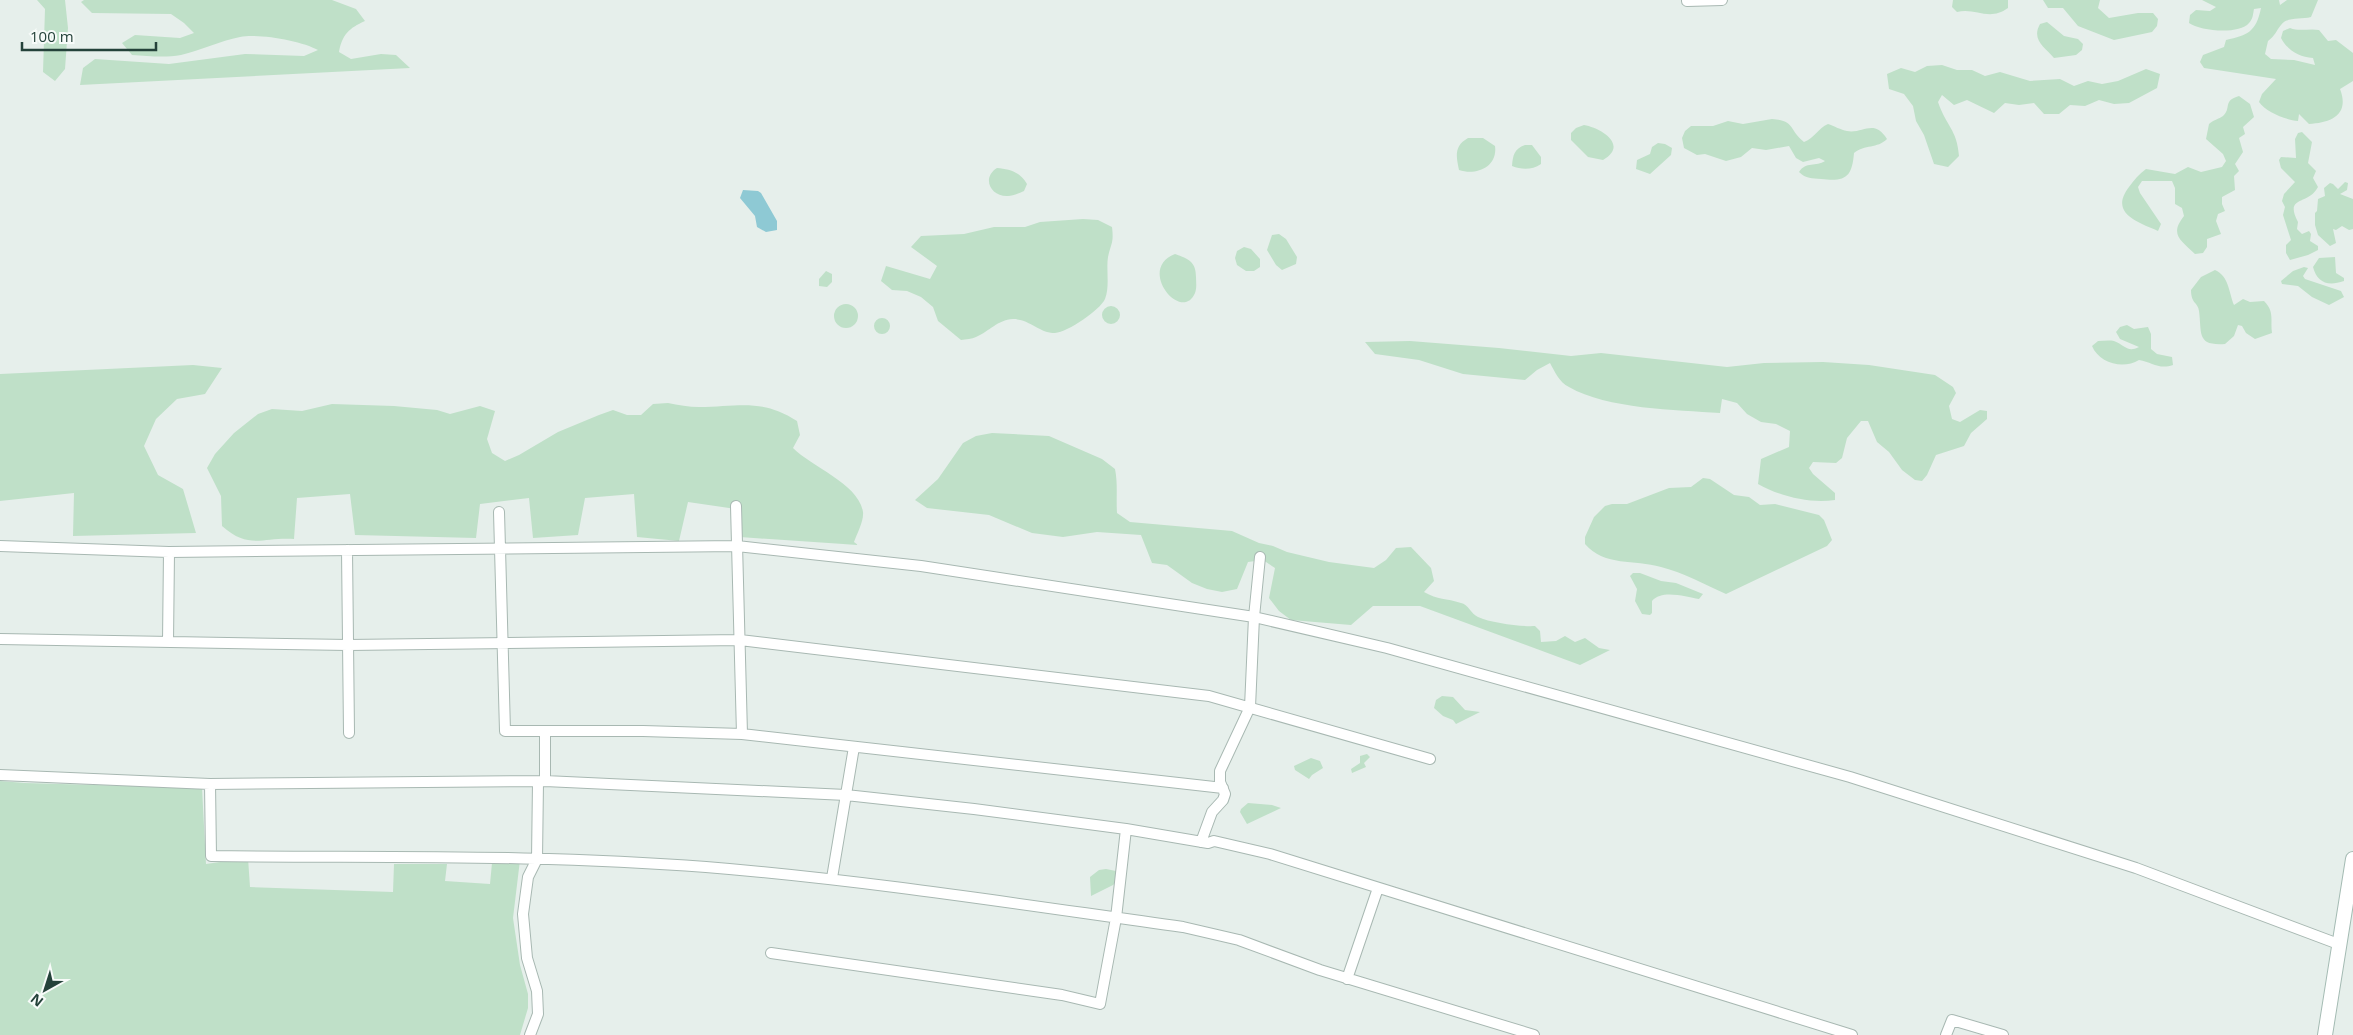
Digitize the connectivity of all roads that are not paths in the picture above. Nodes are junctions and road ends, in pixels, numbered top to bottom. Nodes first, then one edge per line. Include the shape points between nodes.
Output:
1 (1722, 0) edge
2 (1687, 1) dead end
3 (736, 506) dead end
4 (499, 512) dead end
5 (0, 546) edge
6 (737, 546) junction
7 (500, 549) junction
8 (347, 550) junction
9 (169, 552) junction
10 (1260, 558) dead end
11 (1254, 617) junction
12 (0, 639) edge
13 (740, 640) junction
14 (168, 642) junction
15 (503, 643) junction
16 (348, 645) junction
17 (1250, 707) junction
18 (545, 731) junction
19 (349, 733) dead end
20 (742, 734) junction
21 (854, 747) junction
22 (1430, 759) dead end
23 (0, 774) edge
24 (541, 782) junction
25 (210, 784) junction
26 (1223, 788) junction
27 (846, 795) junction
28 (1126, 829) junction
29 (1205, 843) junction
30 (2353, 858) edge
31 (537, 859) junction
32 (832, 878) junction
33 (1377, 891) junction
34 (1116, 918) junction
35 (2341, 945) junction
36 (770, 952) dead end
37 (1347, 978) junction
38 (530, 1035) edge
39 (1534, 1035) edge
40 (1830, 1035) edge
41 (1852, 1035) edge
42 (1946, 1035) edge
43 (2003, 1035) edge
44 (2325, 1035) edge

1 - 2 street
3 - 6 street
4 - 7 street
5 - 9 street
6 - 7 street
6 - 11 street via 921,566
6 - 13 street
7 - 8 street
7 - 15 street
8 - 9 street
8 - 16 street
9 - 14 street
10 - 11 street
11 - 17 street
11 - 35 street via 1415,656 1850,776 2136,868
12 - 14 street
13 - 15 street
13 - 17 street via 1209,696
13 - 20 street
14 - 16 street
15 - 16 street
15 - 18 street via 505,731
16 - 19 street
17 - 22 street
17 - 26 street via 1220,771
18 - 20 street
18 - 24 street
20 - 21 street
21 - 26 street
21 - 27 street
23 - 25 street
24 - 25 street
24 - 27 street
24 - 31 street
25 - 31 street via 211,856
26 - 29 street via 1223,800 1212,812
27 - 28 street
27 - 32 street
28 - 29 street
28 - 34 street
29 - 33 street via 1214,841 1270,854
30 - 35 main road
31 - 32 street via 704,867
31 - 38 street via 528,877 523,914 527,958 538,1014
32 - 34 street
33 - 37 street
33 - 40 street
33 - 41 street
34 - 36 street via 1100,1004 1062,995
34 - 37 street via 1183,927 1239,940
35 - 44 main road
37 - 39 street
42 - 43 street via 1952,1020

